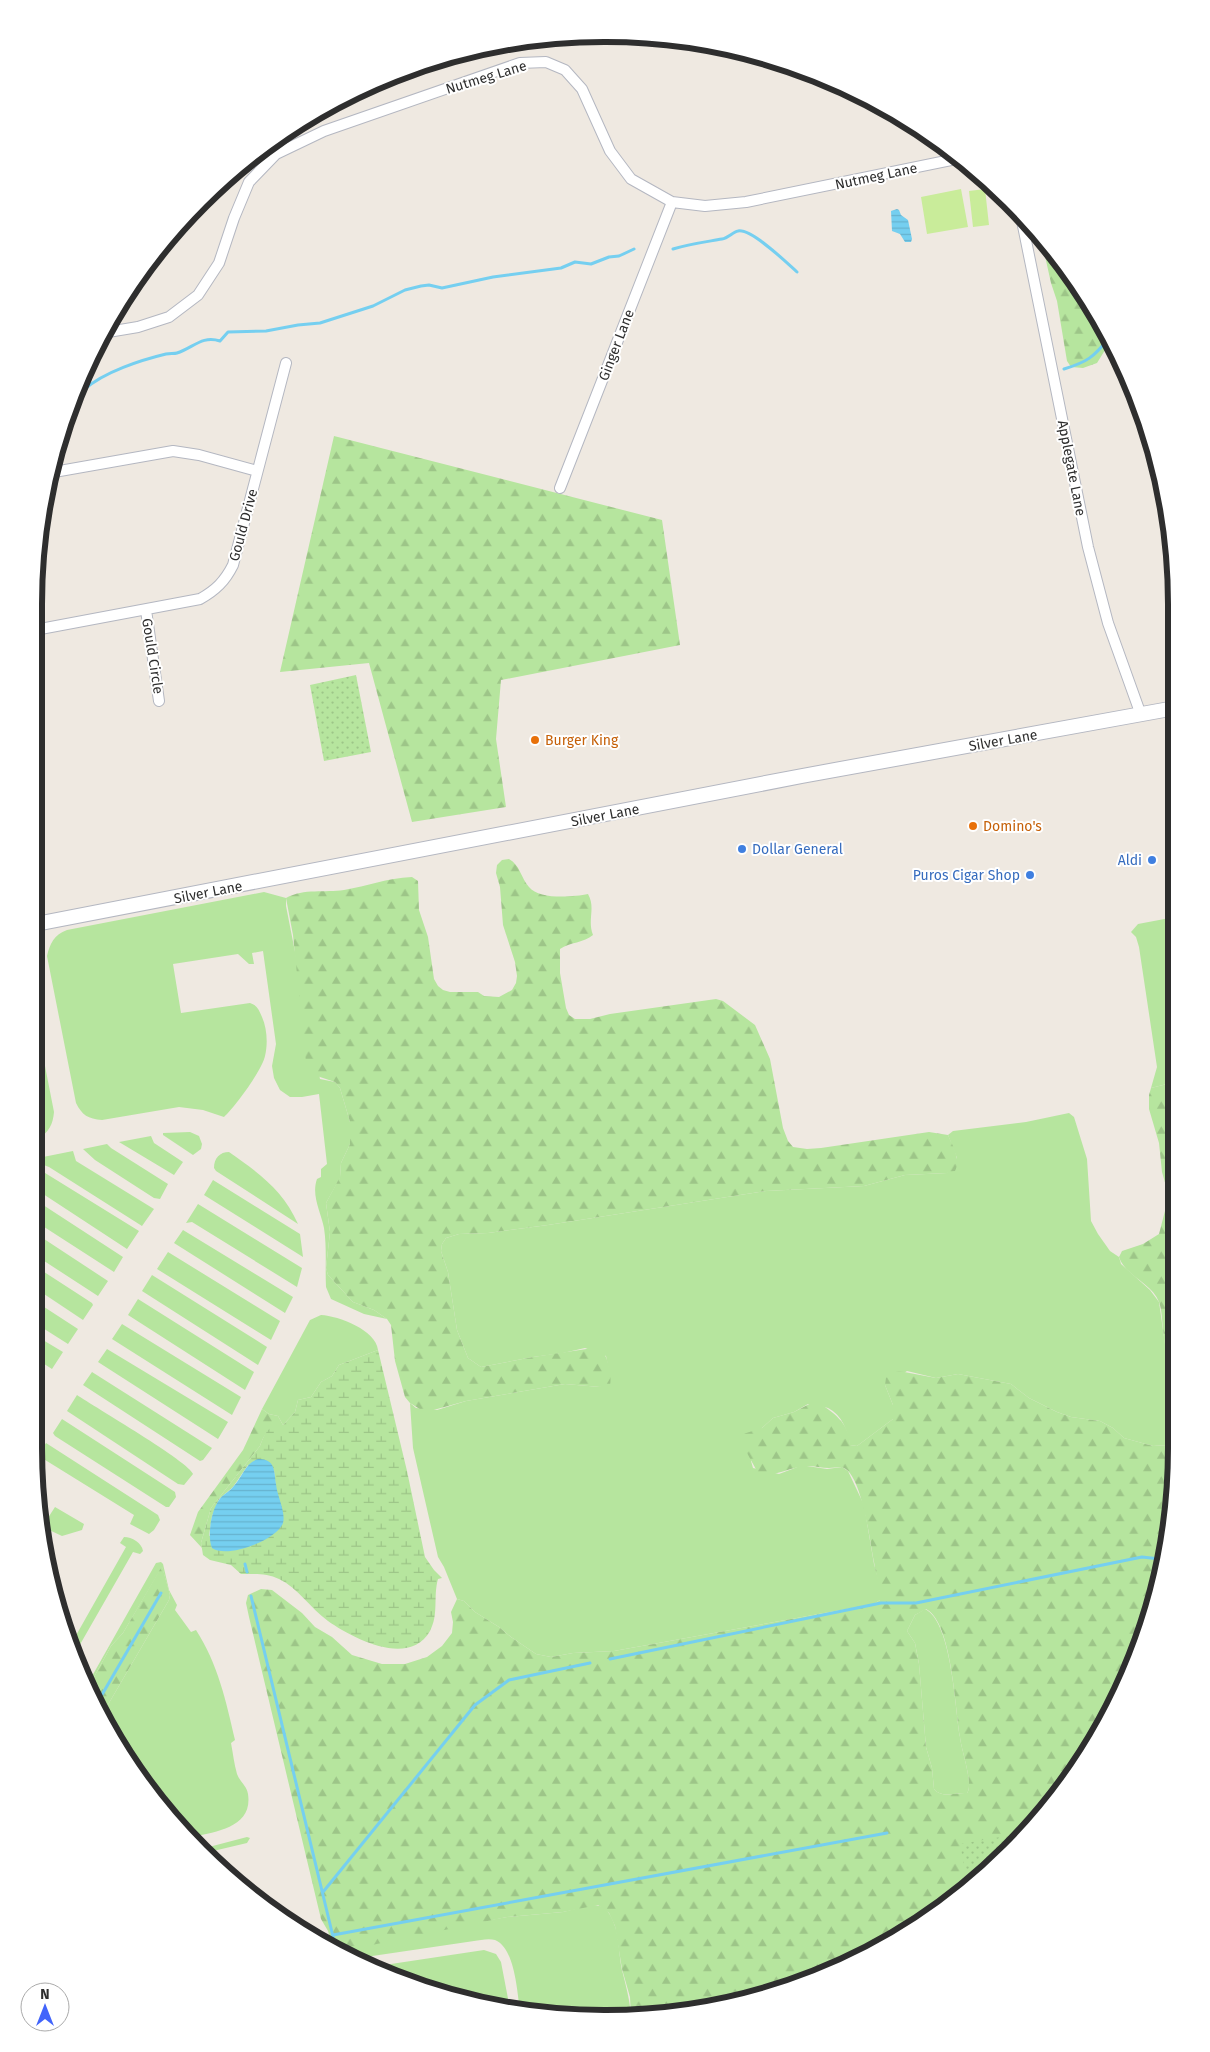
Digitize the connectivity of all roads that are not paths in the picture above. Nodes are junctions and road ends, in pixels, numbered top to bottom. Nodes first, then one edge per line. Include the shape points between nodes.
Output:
1 (949, 160) edge
2 (672, 202) junction
3 (1022, 228) edge
4 (114, 331) edge
5 (286, 363) dead end
6 (59, 471) edge
7 (257, 471) junction
8 (560, 488) dead end
9 (146, 610) junction
10 (42, 629) edge
11 (159, 701) dead end
12 (1168, 709) edge
13 (1141, 715) junction
14 (42, 923) edge

1 - 2 street, Nutmeg Lane via 746,202 705,206
2 - 4 street, Nutmeg Lane via 631,179 610,151 582,89 565,70 546,62 520,63 324,131 276,154 249,182 219,263 198,295 169,317
2 - 8 street, Ginger Lane
3 - 13 street, Applegate Lane via 1088,547 1108,623
5 - 7 street, Gould Drive
6 - 7 street via 173,451
7 - 9 street, Gould Drive via 228,576 217,589 200,599
9 - 10 street, Gould Drive
9 - 11 street, Gould Circle
12 - 13 main road, Silver Lane
13 - 14 main road, Silver Lane via 802,776

